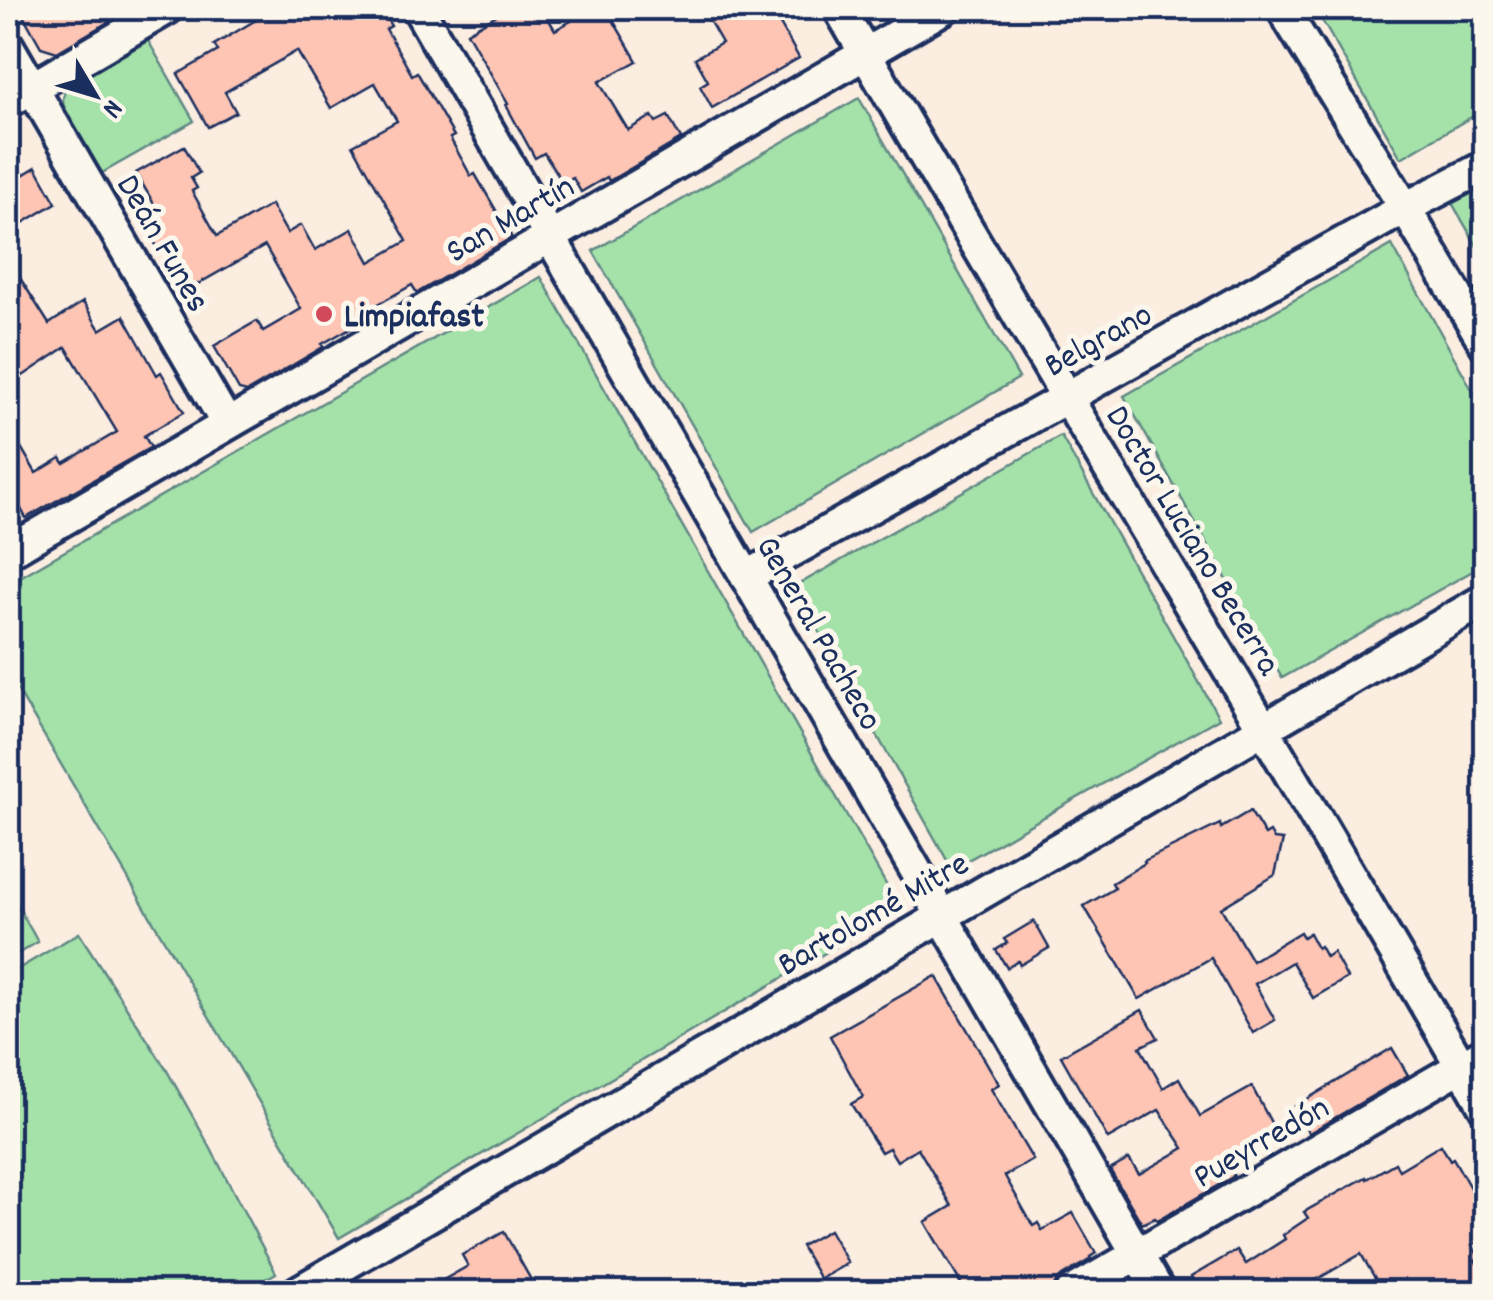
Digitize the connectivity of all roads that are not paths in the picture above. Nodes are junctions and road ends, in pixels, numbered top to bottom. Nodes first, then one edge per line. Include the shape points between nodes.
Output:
1 (168, 8) edge
2 (418, 8) edge
3 (839, 8) edge
4 (944, 8) edge
5 (1282, 8) edge
6 (8, 46) edge
7 (866, 54) junction
8 (20, 95) edge
9 (1486, 166) edge
10 (1405, 208) junction
11 (551, 236) junction
12 (1486, 345) edge
13 (1067, 398) junction
14 (228, 424) junction
15 (8, 552) edge
16 (746, 576) junction
17 (1486, 599) edge
18 (1264, 728) junction
19 (940, 916) junction
20 (1473, 1059) edge
21 (1486, 1110) edge
22 (1137, 1255) junction
23 (300, 1292) edge
24 (1072, 1292) edge
25 (1159, 1292) edge

1 - 8 street
2 - 11 street, General Pacheco
3 - 7 street, Doctor Luciano Becerra
4 - 7 street, San Martín
5 - 10 street
6 - 8 street, Deán Funes
7 - 11 street, San Martín
7 - 13 street, Doctor Luciano Becerra
8 - 14 street, Deán Funes
9 - 10 street, Belgrano
10 - 12 street
10 - 13 street, Belgrano
11 - 14 street, San Martín
11 - 16 street, General Pacheco
13 - 16 street, Belgrano
13 - 18 street, Doctor Luciano Becerra
14 - 15 street, San Martín
16 - 19 street, General Pacheco
17 - 18 street, Bartolomé Mitre
18 - 19 street, Bartolomé Mitre
18 - 20 street, Doctor Luciano Becerra
19 - 22 street, General Pacheco
19 - 23 street, Bartolomé Mitre
20 - 21 street, Doctor Luciano Becerra
20 - 22 street, Pueyrredón
22 - 24 street, Pueyrredón
22 - 25 street, General Pacheco

